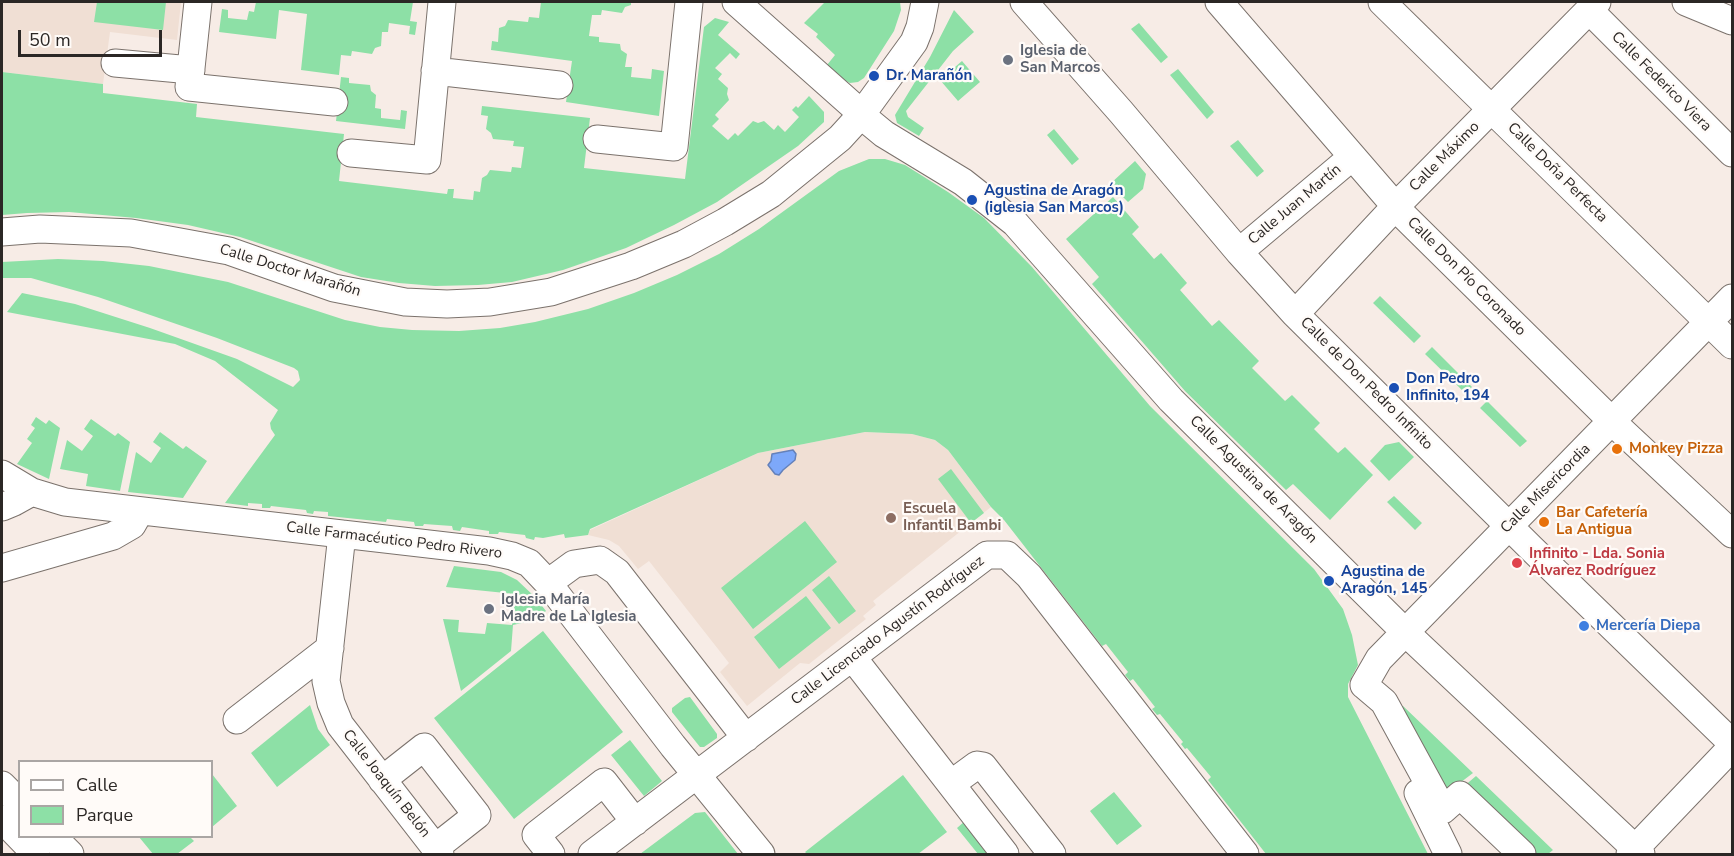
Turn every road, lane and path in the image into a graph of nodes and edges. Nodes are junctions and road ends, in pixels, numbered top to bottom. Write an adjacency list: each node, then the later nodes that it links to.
1 (198, 2): 13 (street)
2 (442, 2): 14 (street)
3 (689, 2): 19 (street)
4 (736, 2): 18 (street, Calle Agustina de Aragón)
5 (1024, 2): 25 (street, Calle de Don Pedro Infinito)
6 (1219, 2): 22 (street, Calle Don Pío Coronado)
7 (1382, 2): 17 (street, Calle Doña Perfecta)
8 (1686, 2): 11 (street)
9 (1593, 6): 17 (street, Calle Máximo); 21 (street, Calle Federico Viera)
10 (920, 10): 18 (street, Calle Doctor Marañón)
11 (1732, 21)
12 (115, 63): 13 (street)
13 (191, 69): 16 (street)
14 (435, 71): 15 (street); 20 (street)
15 (559, 85)
16 (334, 102)
17 (1493, 109): 23 (street, Calle Máximo); 28 (street, Calle Doña Perfecta)
18 (861, 115): 24 (street, Calle Doctor Marañón); 40 (street, Calle Agustina de Aragón)
19 (597, 139)
20 (351, 153)
21 (1732, 153)
22 (1352, 157): 23 (street, Calle Don Pío Coronado); 25 (street, Calle Juan Martín)
23 (1395, 207): 27 (street, Calle Máximo); 30 (street, Calle Don Pío Coronado)
24 (2, 232)
25 (1239, 252): 27 (street, Calle de Don Pedro Infinito)
26 (1732, 298): 28 (street, Calle Misericordia)
27 (1295, 314): 35 (street, Calle de Don Pedro Infinito)
28 (1709, 323): 29 (street, Calle Doña Perfecta); 30 (street, Calle Misericordia)
29 (1732, 345)
30 (1612, 422): 35 (street, Calle Misericordia); 37 (street, Calle Don Pío Coronado)
31 (2, 474): 32 (street, Calle Farmacéutico Pedro Rivero)
32 (32, 492): 33 (street); 34 (street, Calle Farmacéutico Pedro Rivero)
33 (2, 507)
34 (140, 511): 36 (street, Calle Farmacéutico Pedro Rivero); 38 (street)
35 (1510, 526): 40 (street, Calle Misericordia); 46 (street, Calle de Don Pedro Infinito)
36 (342, 534): 39 (street, Calle Farmacéutico Pedro Rivero); 41 (street, Calle Joaquín Belón)
37 (1732, 534)
38 (2, 568)
39 (548, 583): 45 (street); 47 (street, Calle Farmacéutico Pedro Rivero)
40 (1406, 632): 43 (street, Calle Misericordia); 58 (street, Calle Agustina de Aragón)
41 (330, 648): 44 (street); 48 (street, Calle Joaquín Belón)
42 (853, 658): 45 (street, Calle Licenciado Agustín Rodríguez); 49 (street); 66 (street, Calle Licenciado Agustín Rodríguez)
43 (1364, 685): 67 (street); 68 (street)
44 (237, 720)
45 (746, 738): 47 (street, Calle Licenciado Agustín Rodríguez)
46 (1732, 745): 58 (street)
47 (697, 775): 53 (street); 63 (street, Calle Farmacéutico Pedro Rivero)
48 (382, 780): 57 (street, Calle Joaquín Belón); 57 (street)
49 (951, 784): 64 (street); 65 (street)
50 (2, 785): 51 (street)
51 (18, 801)
52 (2, 819): 54 (street)
53 (635, 822): 61 (street); 62 (street)
54 (18, 836)
55 (20, 838): 59 (street)
56 (53, 838): 60 (street)
57 (438, 851)
58 (1635, 853)
59 (36, 855)
60 (70, 855)
61 (551, 855)
62 (592, 855)
63 (761, 855)
64 (1005, 855)
65 (1052, 855)
66 (1245, 855)
67 (1448, 855)
68 (1522, 855)

